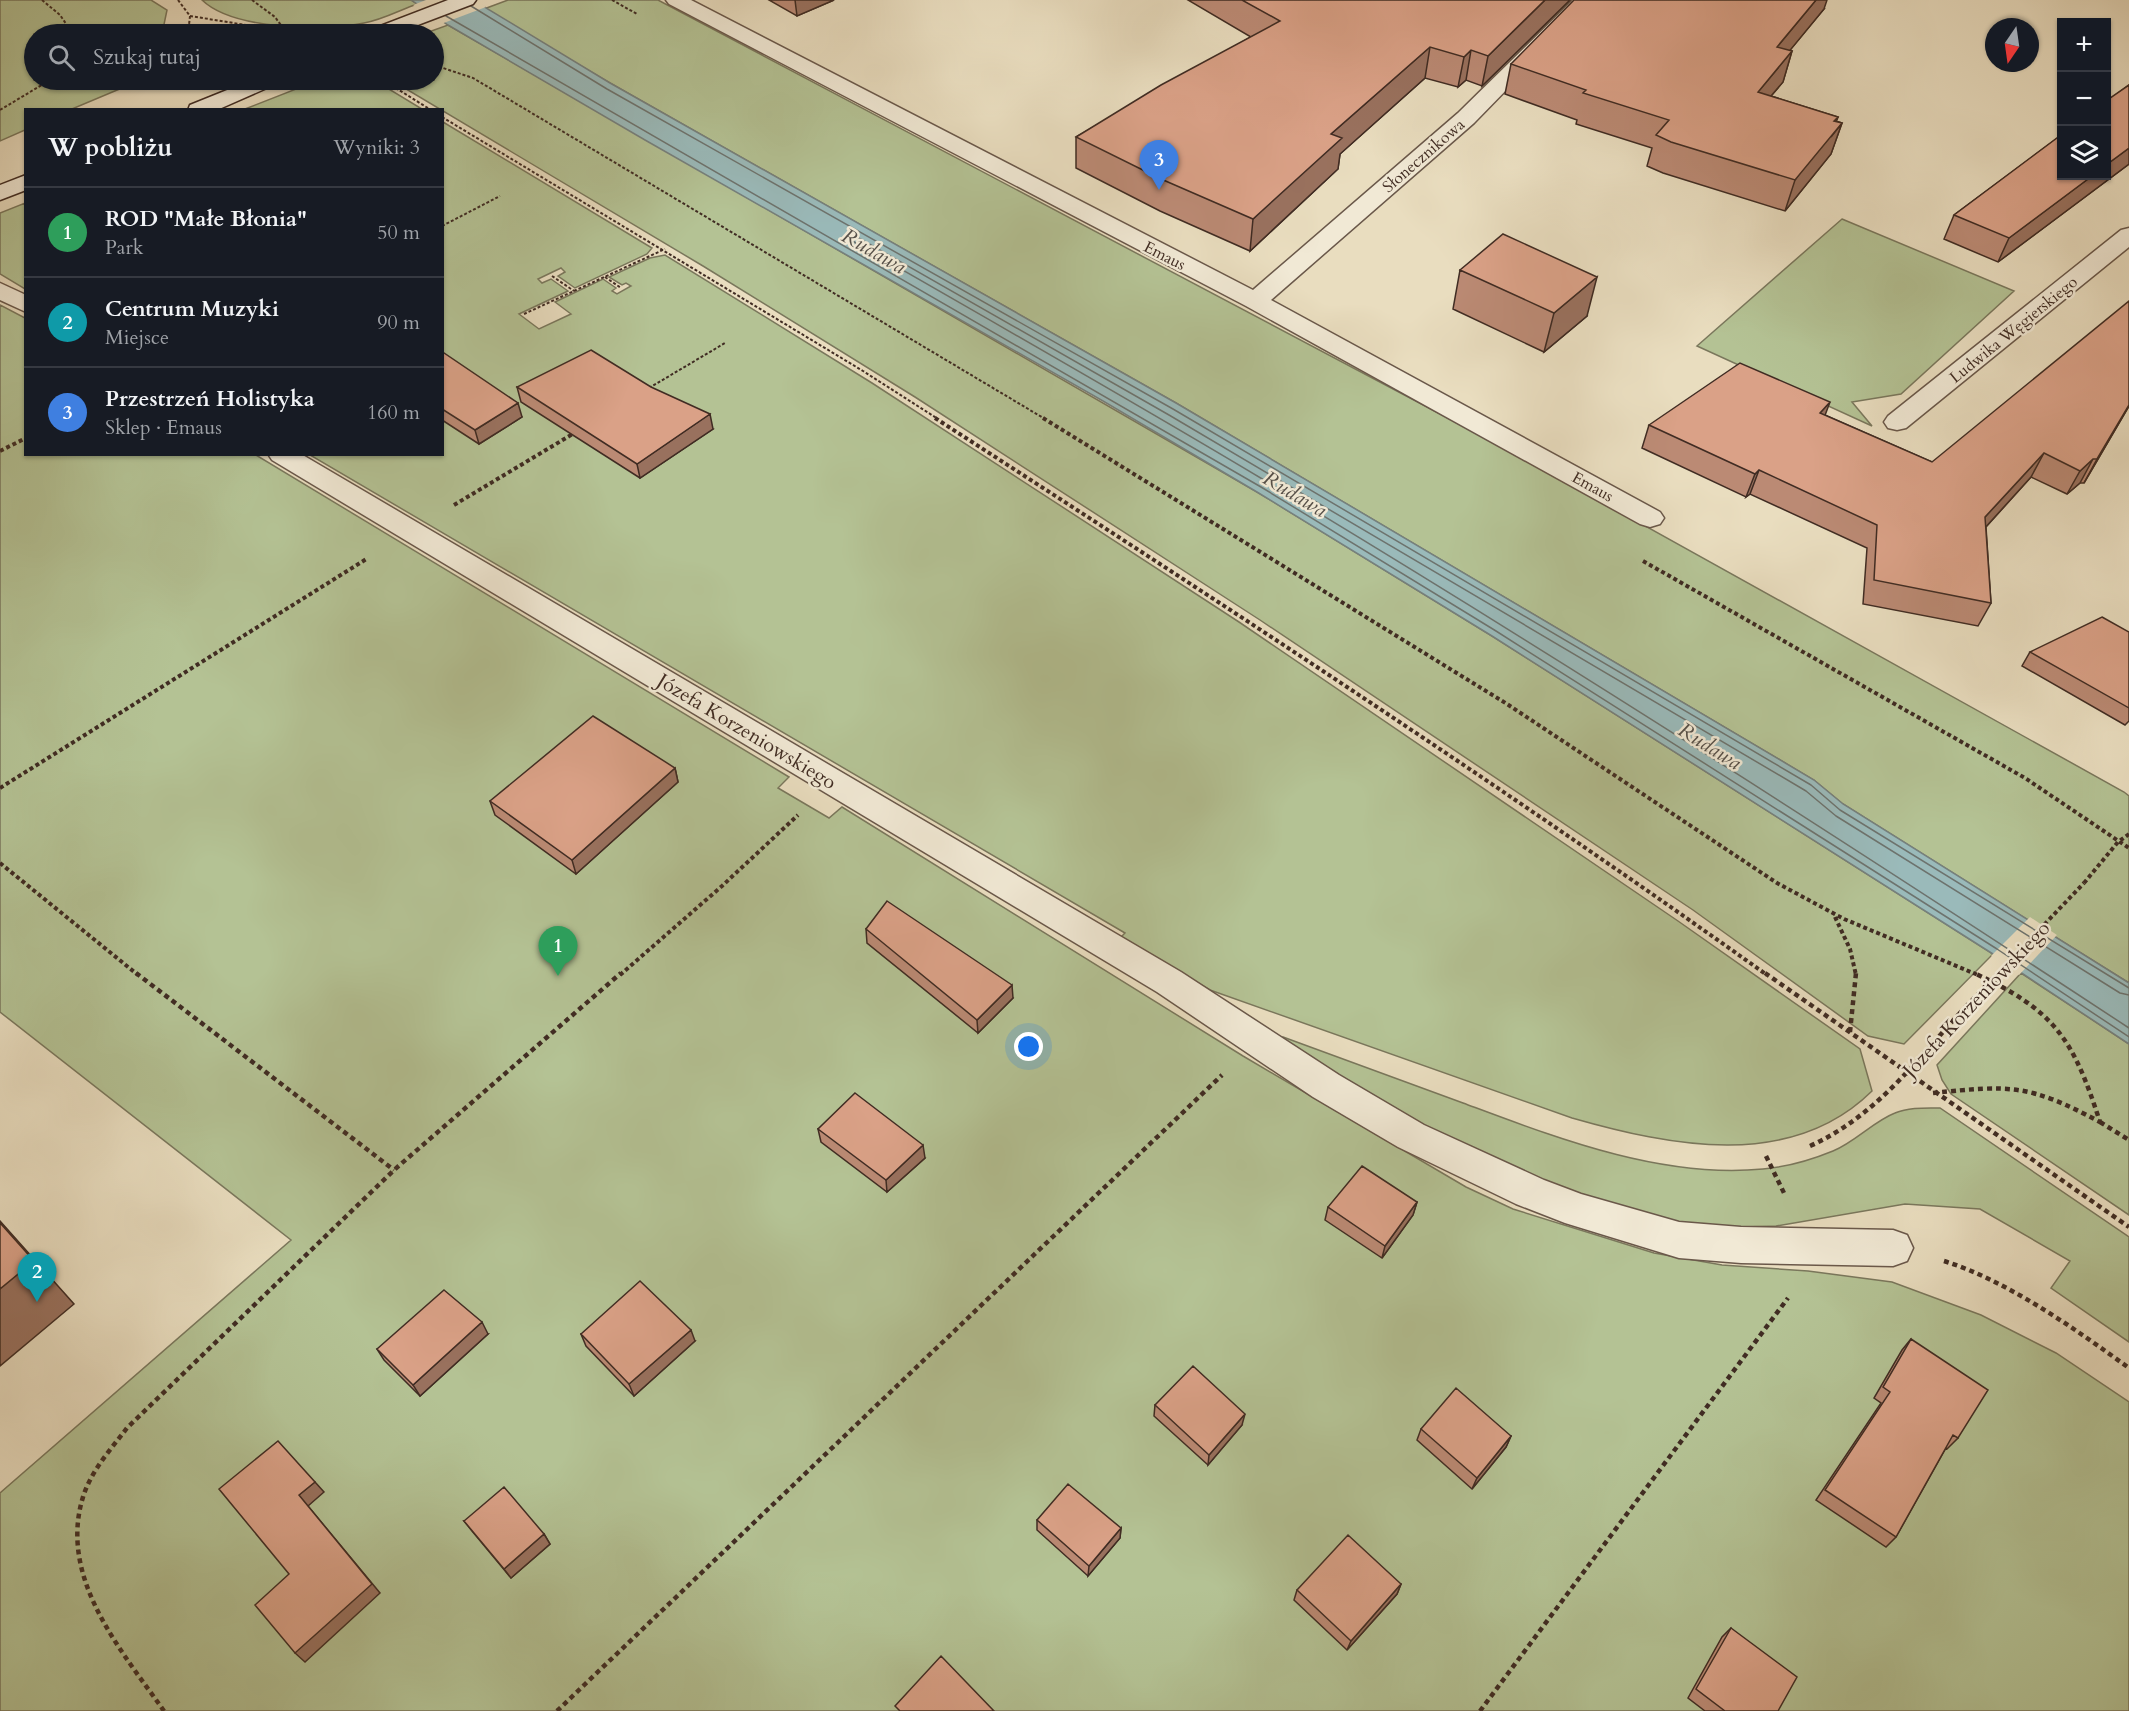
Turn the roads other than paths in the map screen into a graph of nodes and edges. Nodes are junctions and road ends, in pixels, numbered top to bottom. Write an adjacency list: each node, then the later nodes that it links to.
1 (466, 0): 4 (street)
2 (676, 0): 11 (street, Emaus)
3 (1584, 0): 11 (street, Słonecznikowa)
4 (405, 24)
5 (245, 90): 6 (street)
6 (203, 108)
7 (24, 183): 8 (street)
8 (0, 193)
9 (2129, 236): 13 (street, Ludwika Węgierskiego)
10 (0, 290): 12 (street)
11 (1255, 301): 15 (street, Emaus)
12 (24, 304)
13 (1897, 422)
14 (284, 456): 16 (street, Józefa Korzeniowskiego)
15 (1650, 518)
16 (1893, 1248)

